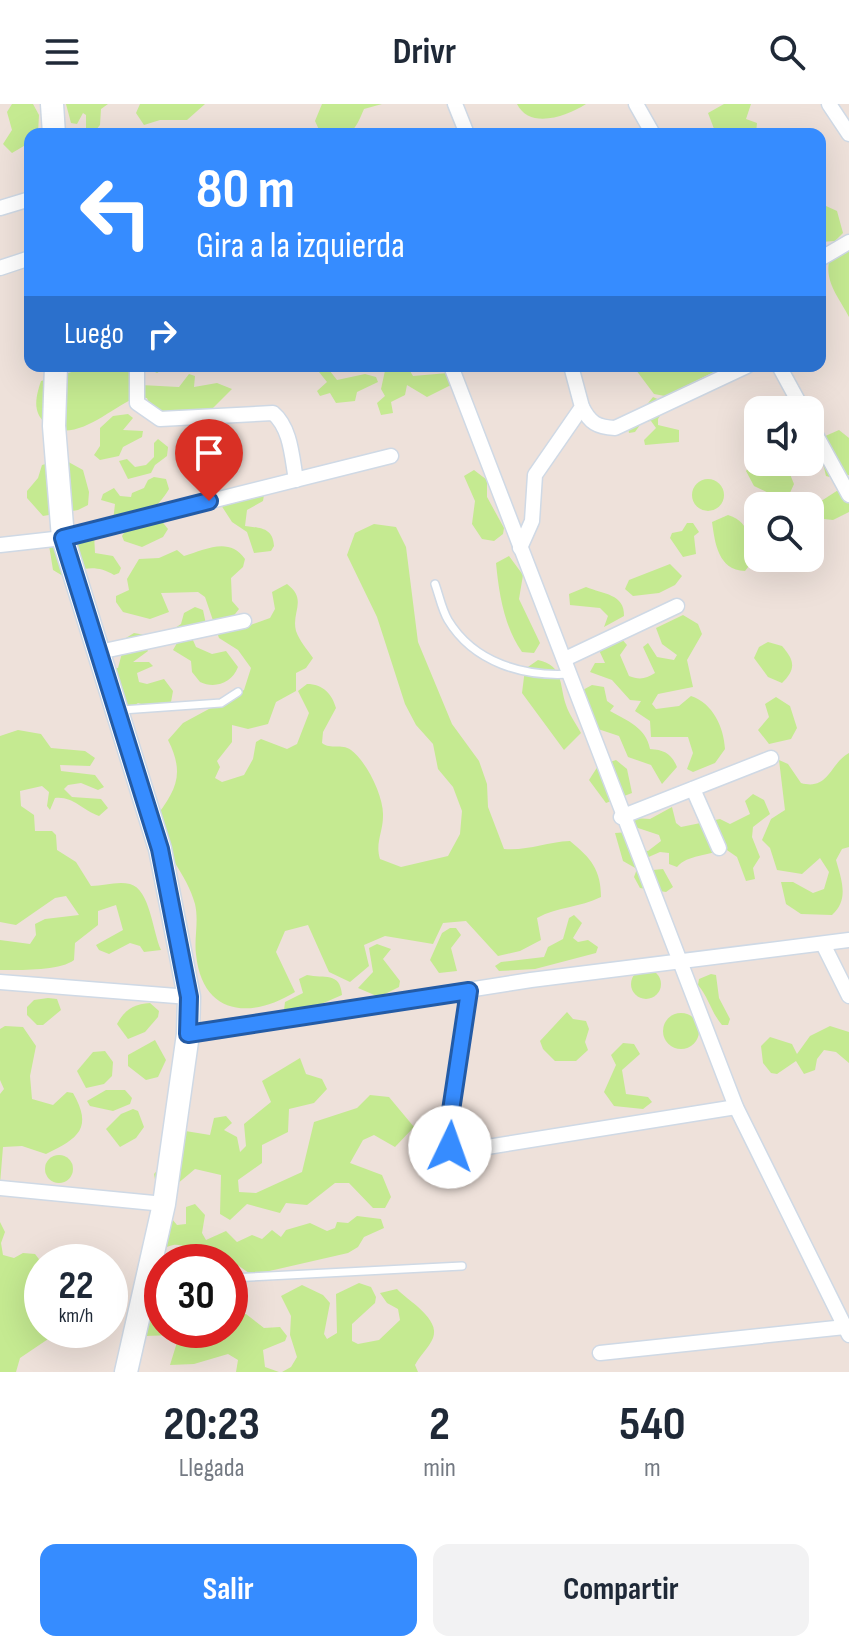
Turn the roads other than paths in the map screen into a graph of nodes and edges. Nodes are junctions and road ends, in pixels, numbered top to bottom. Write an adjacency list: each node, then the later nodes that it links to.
1 (52, 104): 5 (street)
2 (455, 104): 6 (street)
3 (636, 104): 7 (street)
4 (829, 104): 8 (street)
5 (54, 128)
6 (465, 128)
7 (650, 128)
8 (849, 134)
9 (24, 201): 10 (street)
10 (0, 208)
11 (849, 242): 12 (street)
12 (826, 255)
13 (24, 260): 14 (street)
14 (0, 268)
15 (56, 372): 27 (street)
16 (137, 372): 25 (street)
17 (453, 372): 29 (street)
18 (573, 372): 22 (street)
19 (734, 372): 22 (street)
20 (782, 372): 21 (street)
21 (795, 396)
22 (582, 407): 29 (street)
23 (824, 449): 26 (street)
24 (391, 456): 25 (street)
25 (296, 480): 27 (street)
26 (849, 495)
27 (63, 538): 28 (street); 33 (street)
28 (0, 545)
29 (520, 548): 34 (street)
30 (435, 584): 35 (lane)
31 (677, 606): 34 (street)
32 (244, 621): 33 (street)
33 (99, 652): 37 (street)
34 (565, 659): 35 (street)
35 (570, 674): 40 (street)
36 (238, 692): 37 (lane)
37 (116, 708): 48 (street)
38 (771, 758): 39 (street)
39 (693, 789): 40 (street); 41 (street)
40 (621, 817): 44 (street)
41 (719, 848)
42 (849, 940): 43 (street)
43 (823, 944): 44 (street); 47 (street)
44 (679, 961): 46 (street); 50 (street)
45 (0, 982): 48 (street)
46 (469, 991): 49 (street); 50 (street)
47 (849, 996)
48 (189, 997): 49 (street)
49 (188, 1034): 52 (street)
50 (736, 1107): 57 (street)
51 (0, 1188): 52 (street)
52 (164, 1204): 53 (street)
53 (159, 1244)
54 (462, 1266): 55 (lane)
55 (248, 1277)
56 (144, 1316): 59 (street)
57 (847, 1331): 58 (street)
58 (600, 1353)
59 (126, 1372)

